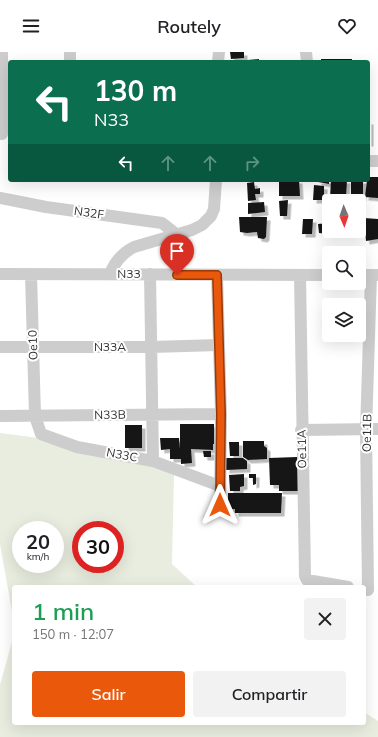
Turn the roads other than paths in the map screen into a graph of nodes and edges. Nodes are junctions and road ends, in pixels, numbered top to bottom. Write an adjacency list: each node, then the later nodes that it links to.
1 (2, 52): 2 (street)
2 (2, 134)
3 (216, 182): 5 (street)
4 (0, 198): 5 (street, N32F)
5 (176, 234): 8 (street)
6 (0, 274): 7 (street, N33)
7 (31, 274): 8 (street, N33); 17 (street, Oe10)
8 (110, 274): 9 (street, N33)
9 (150, 274): 10 (street, N33); 15 (street)
10 (217, 275): 11 (street, N33); 14 (street)
11 (300, 275): 12 (street, N33); 22 (street, Oe11A)
12 (322, 275)
13 (369, 275): 23 (street, Oe11B)
14 (219, 345): 15 (street, N33A); 19 (street)
15 (151, 346): 17 (street, N33A); 18 (street)
16 (0, 347): 17 (street, N33A)
17 (33, 347): 21 (street, Oe10)
18 (152, 414): 19 (street, N33B); 21 (street, N33B); 24 (street)
19 (221, 414): 25 (street)
20 (0, 416): 21 (street, N33B)
21 (35, 416): 24 (street, N33C)
22 (301, 430): 23 (street); 27 (street, Oe11A)
23 (372, 430): 28 (street, Oe11B)
24 (153, 461): 25 (street, N33C)
25 (220, 486): 26 (street)
26 (220, 505)
27 (336, 585)
28 (366, 590)

